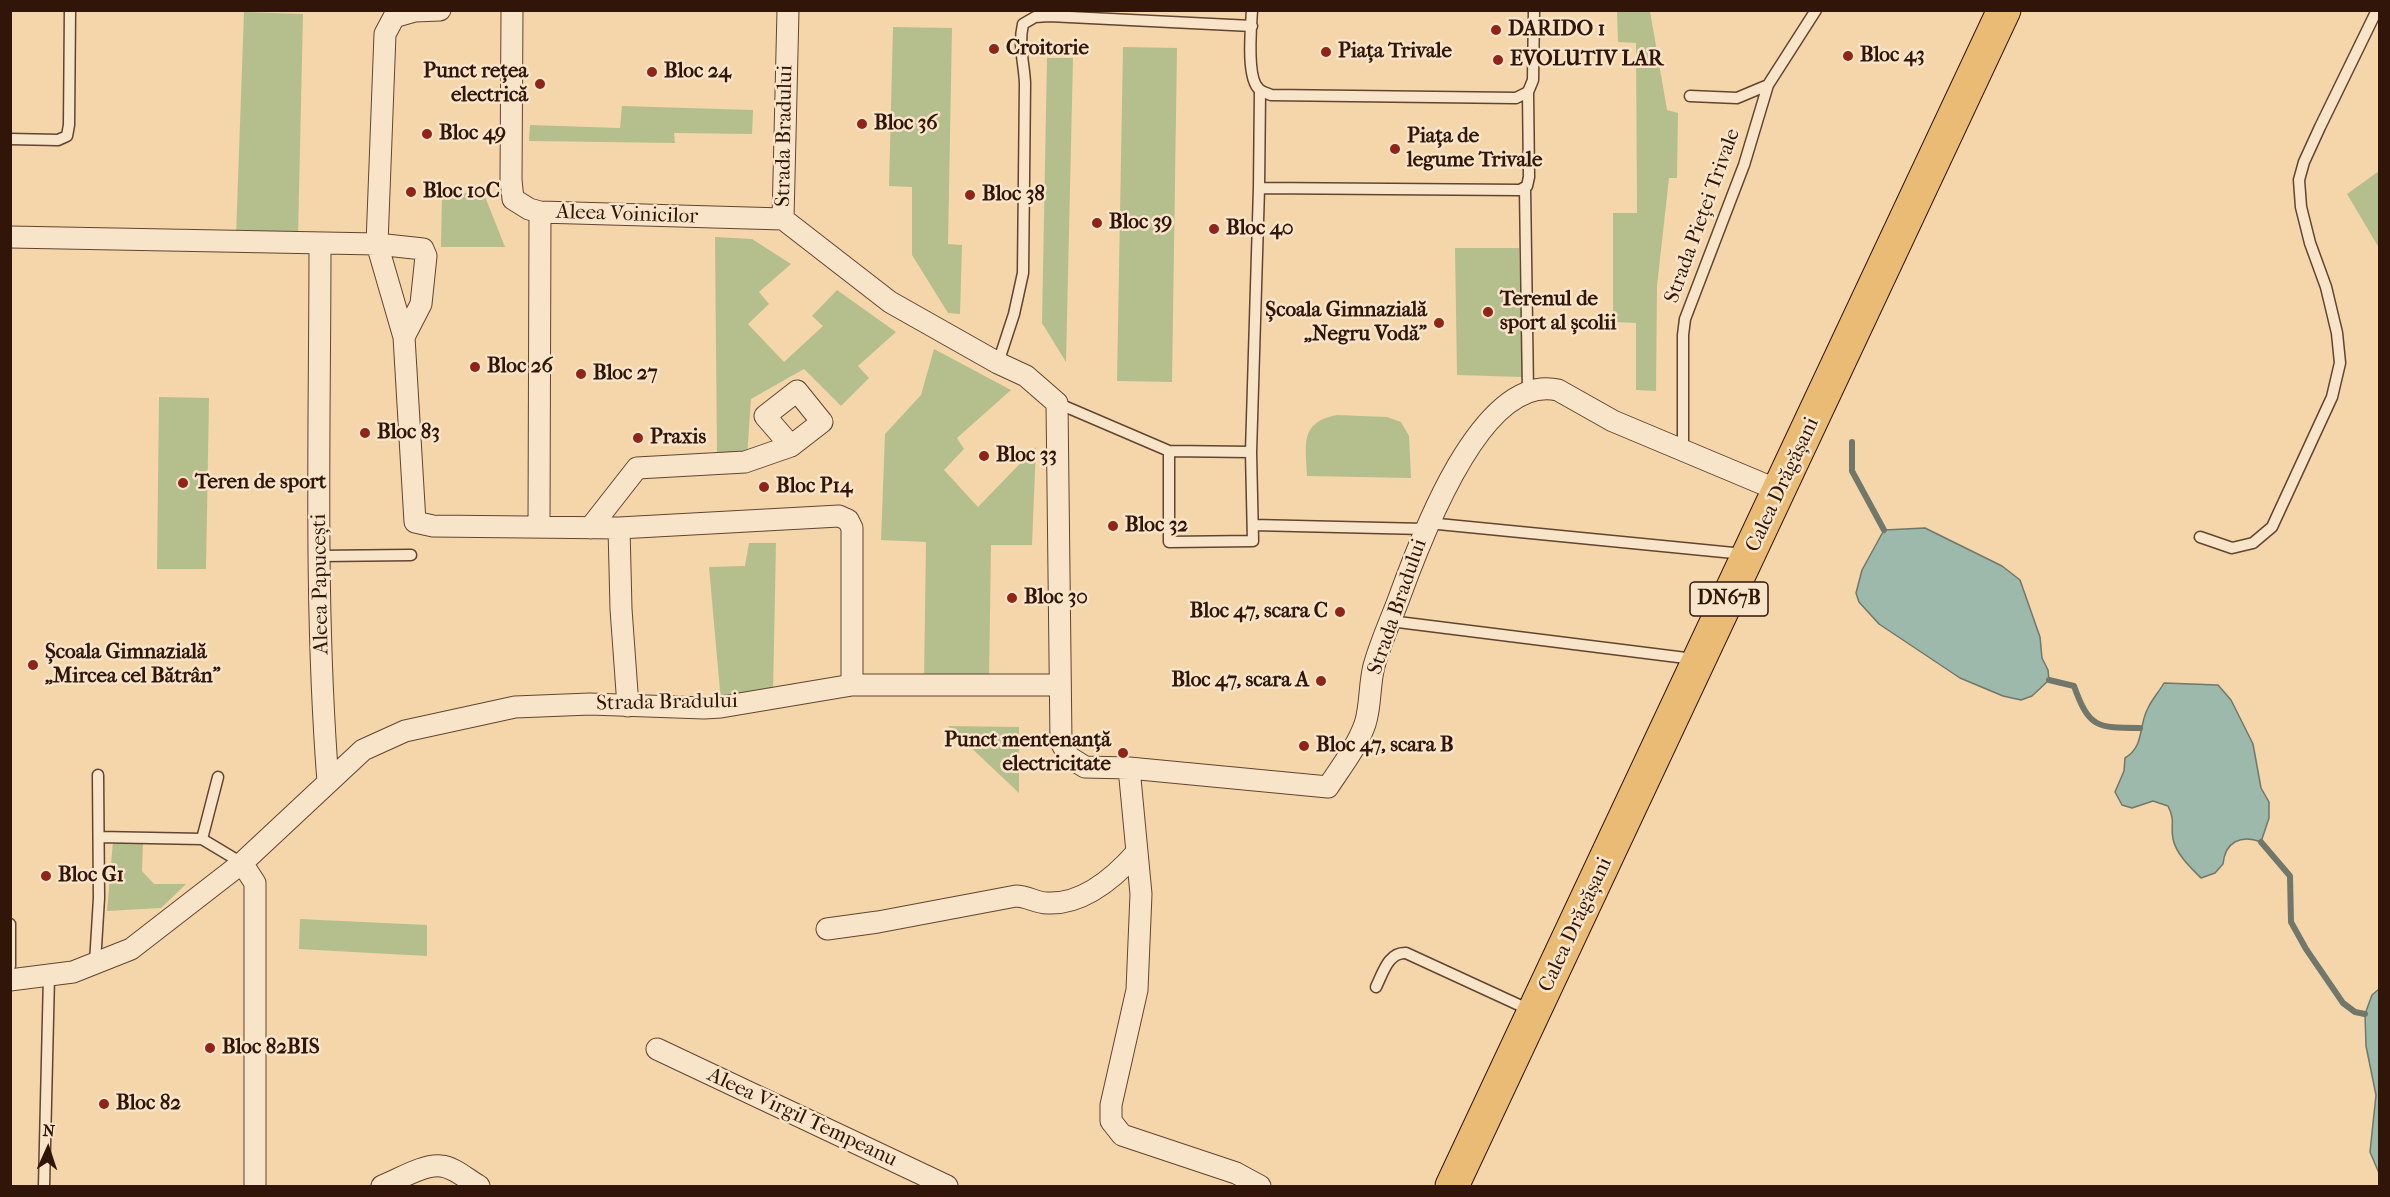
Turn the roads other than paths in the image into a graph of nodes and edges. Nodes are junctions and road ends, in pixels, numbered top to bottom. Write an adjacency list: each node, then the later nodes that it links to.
1 (70, 10): 16 (lane)
2 (440, 10): 23 (street)
3 (523, 10): 10 (street)
4 (788, 10): 20 (street, Strada Bradului)
5 (1252, 10): 11 (lane)
6 (1534, 10): 14 (lane)
7 (1816, 10): 12 (lane, Strada Pieței Trivale)
8 (2004, 10): 32 (main road, Calea Drăgășani / DN67B)
9 (2377, 10): 38 (lane)
10 (512, 11): 19 (street)
11 (1251, 27): 13 (lane); 25 (lane)
12 (1768, 85): 15 (lane); 29 (lane, Strada Pieței Trivale)
13 (1260, 90): 14 (lane); 18 (lane)
14 (1528, 92): 17 (lane)
15 (1690, 96)
16 (10, 139)
17 (1525, 188): 18 (lane); 26 (lane)
18 (1259, 189): 31 (lane)
19 (540, 212): 20 (street, Aleea Voinicilor); 35 (street, Aleea Voinicilor)
20 (783, 219): 25 (street, Strada Bradului)
21 (10, 237): 22 (street)
22 (320, 243): 23 (street); 41 (street, Aleea Papucești)
23 (376, 244): 24 (street); 24 (street)
24 (404, 338): 35 (street)
25 (998, 363): 27 (street, Strada Bradului)
26 (1528, 392): 29 (street, Strada Bradului); 34 (street, Strada Bradului)
27 (1057, 404): 30 (lane); 45 (street, Strada Bradului)
28 (791, 447): 36 (street)
29 (1683, 450): 32 (street, Strada Bradului)
30 (1169, 451): 31 (lane); 33 (lane)
31 (1251, 452): 33 (lane)
32 (1780, 491): 40 (main road, Calea Drăgășani / DN67B)
33 (1253, 525): 34 (lane)
34 (1426, 526): 40 (lane); 42 (street, Strada Bradului)
35 (539, 527): 36 (street)
36 (590, 528): 37 (street)
37 (618, 528): 44 (street); 46 (street)
38 (2200, 537)
39 (411, 555): 41 (lane)
40 (1750, 555): 43 (main road, Calea Drăgășani / DN67B)
41 (320, 556): 50 (street, Aleea Papucești)
42 (1390, 621): 43 (lane); 47 (street, Strada Bradului)
43 (1701, 660): 62 (main road, Calea Drăgășani / DN67B)
44 (852, 685): 45 (street, Strada Bradului); 46 (street, Strada Bradului)
45 (1060, 685): 47 (street, Strada Bradului)
46 (628, 706): 50 (street, Strada Bradului)
47 (1128, 768): 53 (street)
48 (98, 775): 51 (lane)
49 (218, 777): 52 (lane)
50 (328, 782): 54 (street, Strada Bradului)
51 (99, 837): 52 (lane); 57 (lane)
52 (202, 839): 54 (lane)
53 (1137, 852): 56 (street); 69 (street)
54 (242, 863): 57 (street, Strada Bradului); 65 (street)
55 (10, 924): 58 (lane)
56 (827, 929)
57 (95, 965): 59 (street, Strada Bradului)
58 (10, 966)
59 (49, 976): 60 (street, Strada Bradului); 64 (lane)
60 (10, 980)
61 (1376, 987): 62 (lane)
62 (1535, 1012): 70 (main road, Calea Drăgășani / DN67B)
63 (657, 1049): 68 (street, Aleea Virgil Tempeanu)
64 (44, 1186)
65 (255, 1186)
66 (382, 1186): 67 (street)
67 (479, 1186)
68 (947, 1186)
69 (1260, 1186)
70 (1452, 1186)

